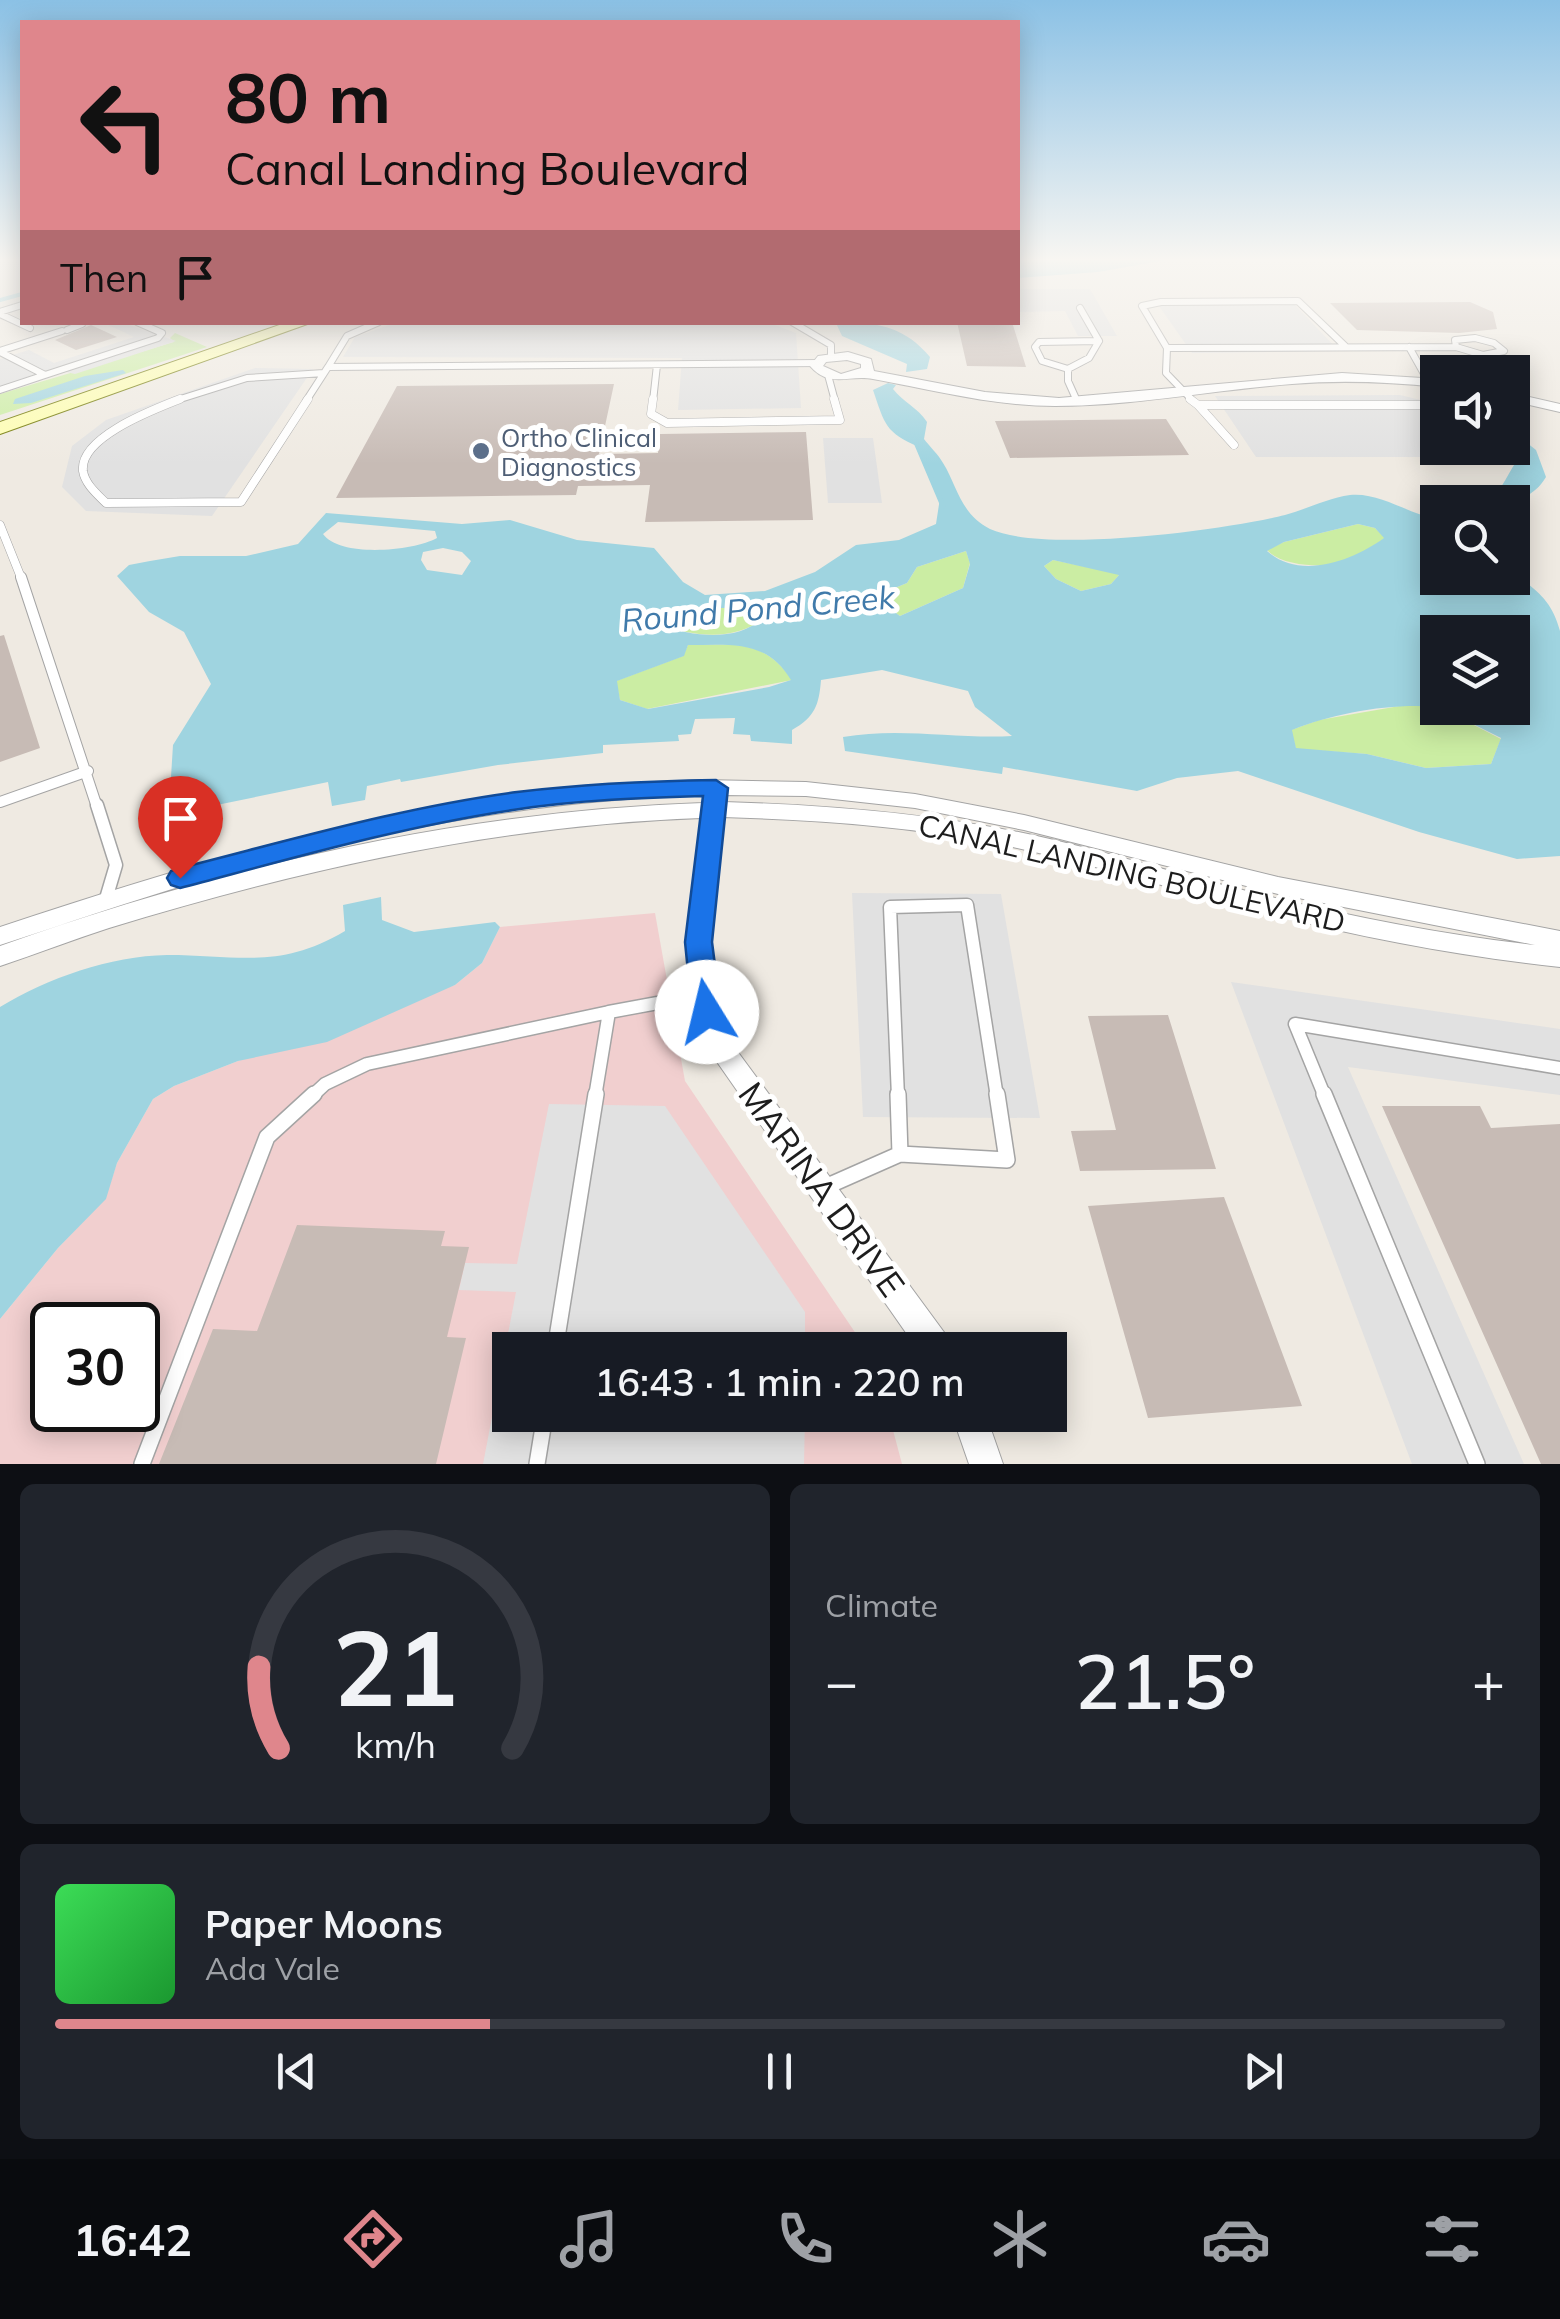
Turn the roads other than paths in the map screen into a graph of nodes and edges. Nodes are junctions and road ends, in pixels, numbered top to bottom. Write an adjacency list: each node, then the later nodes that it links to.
1 (149, 327): 21 (lane)
2 (290, 327): 31 (main road)
3 (367, 327): 19 (lane)
4 (801, 327): 15 (lane)
5 (1091, 327): 9 (lane)
6 (1155, 327): 13 (lane)
7 (1325, 327): 10 (lane)
8 (55, 328): 14 (lane)
9 (1099, 341): 18 (lane); 18 (lane)
10 (1345, 346): 11 (lane); 13 (lane)
11 (1409, 347): 12 (lane); 16 (lane)
12 (1456, 347): 12 (lane)
13 (1167, 348): 25 (lane)
14 (0, 351): 21 (lane)
15 (824, 360): 17 (lane); 20 (street); 22 (street)
16 (1420, 363)
17 (658, 365): 19 (lane); 22 (lane)
18 (1068, 369): 26 (lane)
19 (326, 370): 19 (lane)
20 (864, 373): 22 (street); 26 (street)
21 (45, 375): 24 (lane)
22 (828, 375)
23 (1420, 381): 25 (street)
24 (0, 390)
25 (1182, 390): 26 (street); 29 (lane)
26 (1077, 402)
27 (1530, 402): 30 (street)
28 (1420, 404): 29 (lane)
29 (1198, 405): 32 (lane)
30 (1560, 408)
31 (0, 428)
32 (1234, 445)
33 (0, 524): 34 (lane)
34 (88, 771): 36 (lane); 37 (lane)
35 (715, 798): 37 (street, CANAL LANDING BOULEVARD); 39 (street, CANAL LANDING BOULEVARD); 41 (street, CANAL LANDING BOULEVARD); 42 (street, MARINA DRIVE)
36 (0, 802)
37 (103, 909): 38 (street, CANAL LANDING BOULEVARD); 40 (street, CANAL LANDING BOULEVARD)
38 (0, 936)
39 (1560, 940)
40 (0, 956)
41 (1560, 957)
42 (702, 995): 43 (lane); 46 (street, MARINA DRIVE)
43 (609, 1012): 47 (lane); 51 (lane)
44 (1560, 1068): 54 (lane)
45 (900, 1154): 45 (lane); 46 (lane)
46 (822, 1189): 48 (street, MARINA DRIVE)
47 (558, 1332)
48 (925, 1332)
49 (542, 1432): 52 (lane)
50 (975, 1432): 53 (street)
51 (142, 1464)
52 (537, 1464)
53 (986, 1464)
54 (1476, 1464)

